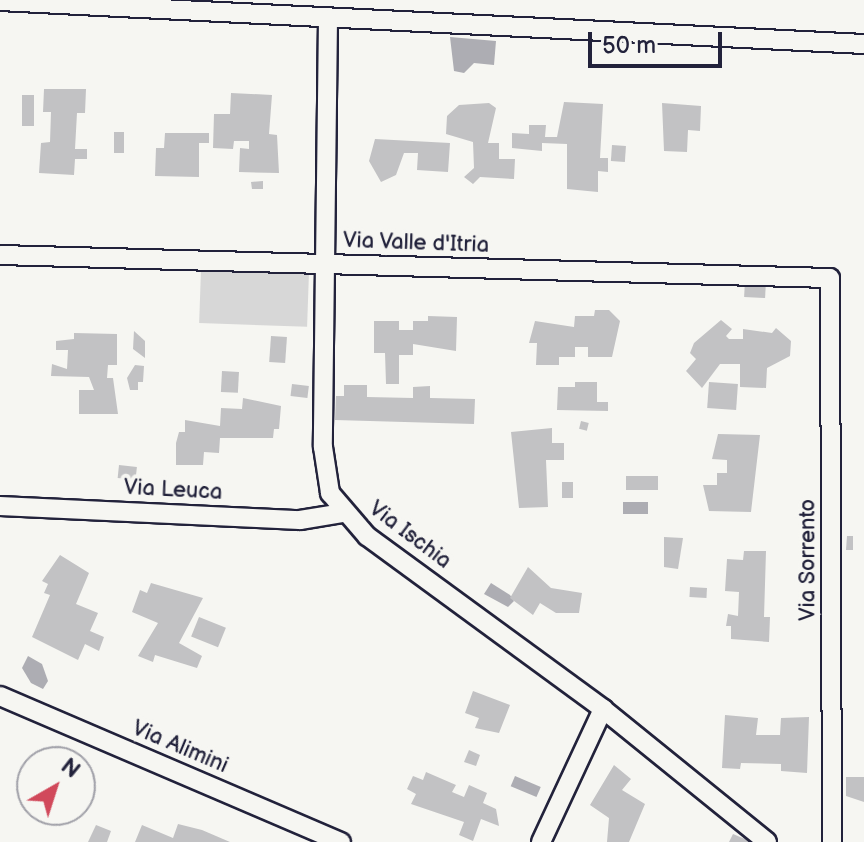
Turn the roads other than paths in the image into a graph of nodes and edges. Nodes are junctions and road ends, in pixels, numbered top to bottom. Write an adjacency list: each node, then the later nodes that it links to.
1 (0, 1): 2 (street)
2 (256, 8): 3 (street)
3 (328, 19): 4 (street); 6 (street, Via Ischia)
4 (864, 44)
5 (0, 255): 6 (street, Via Valle d'Itria)
6 (324, 264): 7 (street, Via Valle d'Itria); 9 (street, Via Ischia)
7 (830, 278): 15 (street, Via Sorrento)
8 (0, 506): 9 (street, Via Leuca)
9 (343, 513): 11 (street, Via Ischia)
10 (0, 696): 12 (street, Via Alimini)
11 (603, 709): 13 (street); 14 (street, Via Ischia)
12 (341, 842)
13 (541, 842)
14 (767, 842)
15 (832, 842)

